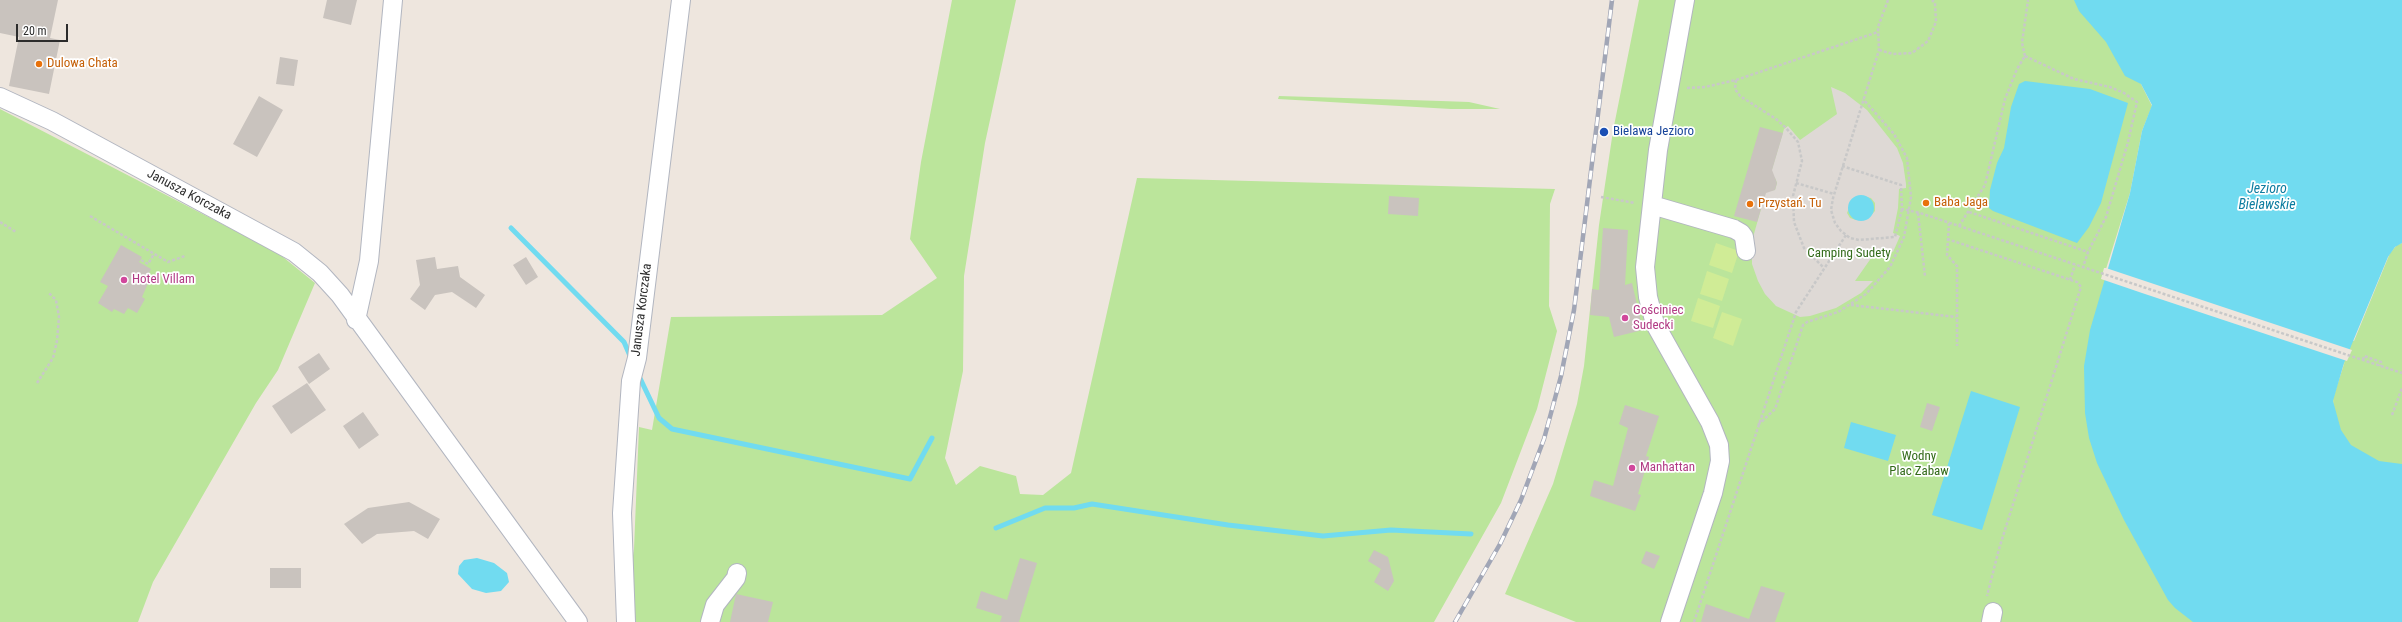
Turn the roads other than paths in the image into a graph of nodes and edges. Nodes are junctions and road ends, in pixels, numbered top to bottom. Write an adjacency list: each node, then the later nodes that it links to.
1 (393, 0): 7 (street)
2 (681, 0): 10 (street, Janusza Korczaka)
3 (1685, 0): 5 (street)
4 (0, 97): 7 (street, Janusza Korczaka)
5 (1652, 205): 6 (street); 12 (street)
6 (1746, 251)
7 (356, 320): 9 (street, Janusza Korczaka)
8 (737, 573): 11 (street)
9 (578, 622)
10 (626, 622)
11 (710, 622)
12 (1670, 622)

